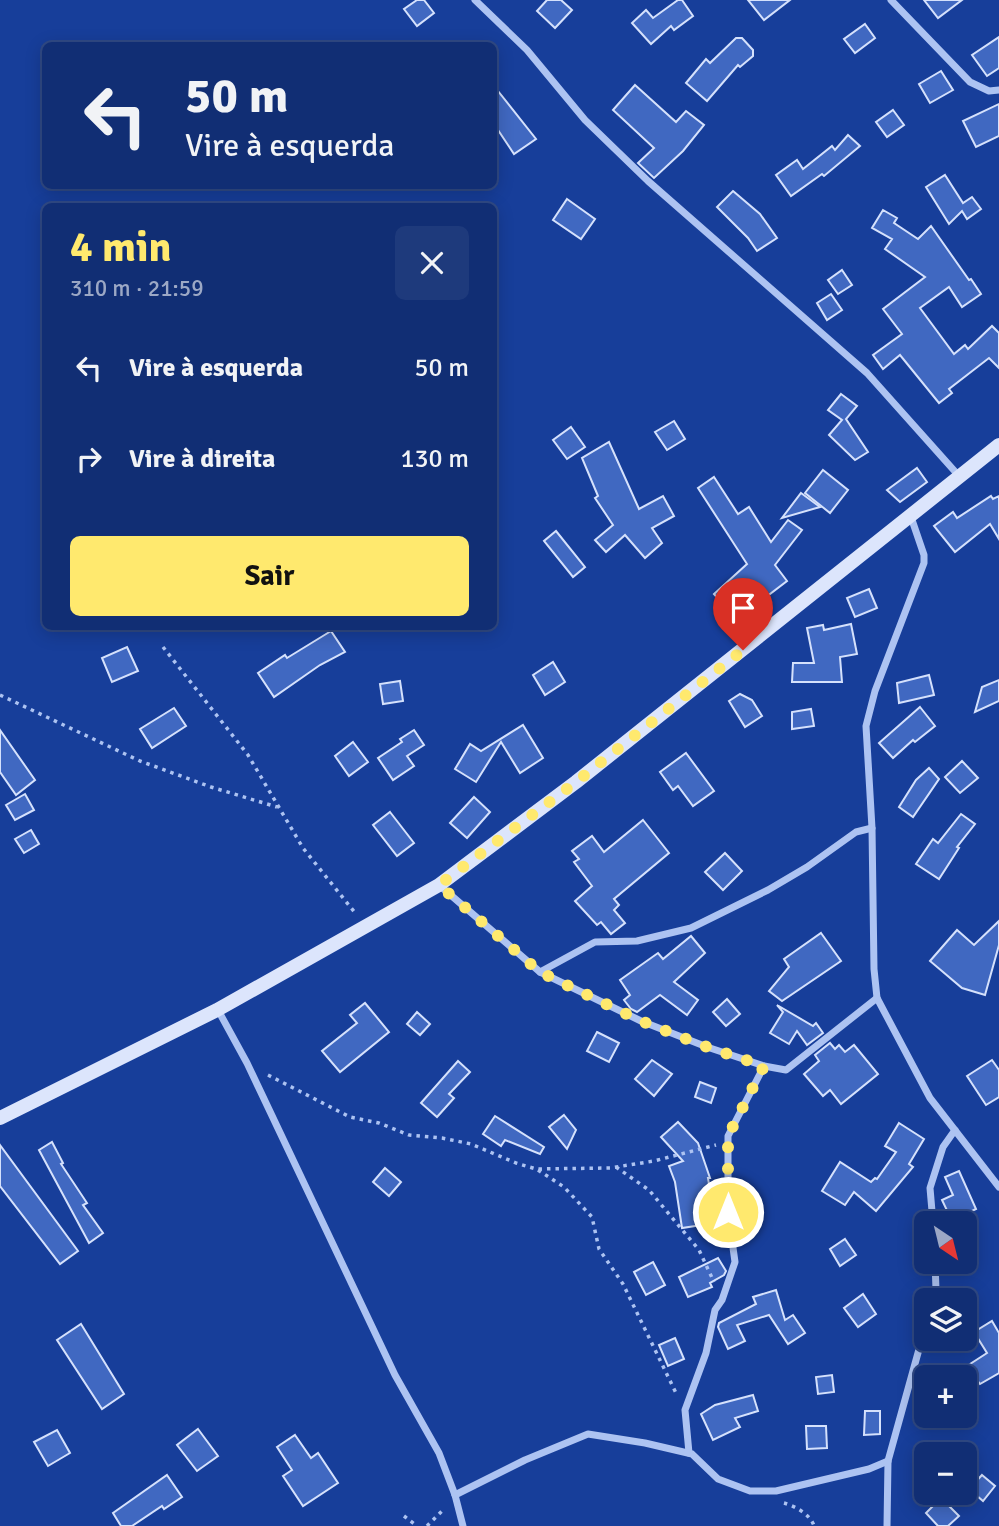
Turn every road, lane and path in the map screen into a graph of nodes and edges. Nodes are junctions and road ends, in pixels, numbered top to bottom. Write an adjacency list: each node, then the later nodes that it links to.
1 (475, 0): 5 (street)
2 (891, 0): 3 (street)
3 (999, 90)
4 (999, 445): 5 (street)
5 (960, 477): 6 (street)
6 (911, 517): 10 (street); 11 (street)
7 (163, 647): 9 (path)
8 (0, 695): 9 (path)
9 (279, 808): 12 (path)
10 (872, 828): 13 (street); 14 (street)
11 (439, 885): 12 (street); 13 (street)
12 (364, 926): 15 (street)
13 (540, 972): 17 (street)
14 (877, 998): 17 (street); 19 (street)
15 (217, 1010): 16 (street); 18 (street)
16 (247, 1063): 22 (path); 31 (street)
17 (764, 1066): 20 (street)
18 (0, 1118)
19 (955, 1130): 23 (street); 24 (street)
20 (728, 1142): 21 (path); 25 (street)
21 (616, 1167): 22 (path); 25 (path)
22 (536, 1169): 27 (path)
23 (999, 1187)
24 (932, 1211)
25 (722, 1300): 27 (street)
26 (919, 1351): 29 (street)
27 (685, 1410): 28 (street)
28 (689, 1453): 30 (street); 31 (street)
29 (888, 1461): 30 (street); 37 (street)
30 (776, 1490): 36 (path)
31 (455, 1496): 34 (path); 35 (street)
32 (404, 1516): 33 (path)
33 (417, 1526)
34 (427, 1526)
35 (463, 1526)
36 (814, 1526)
37 (887, 1526)

